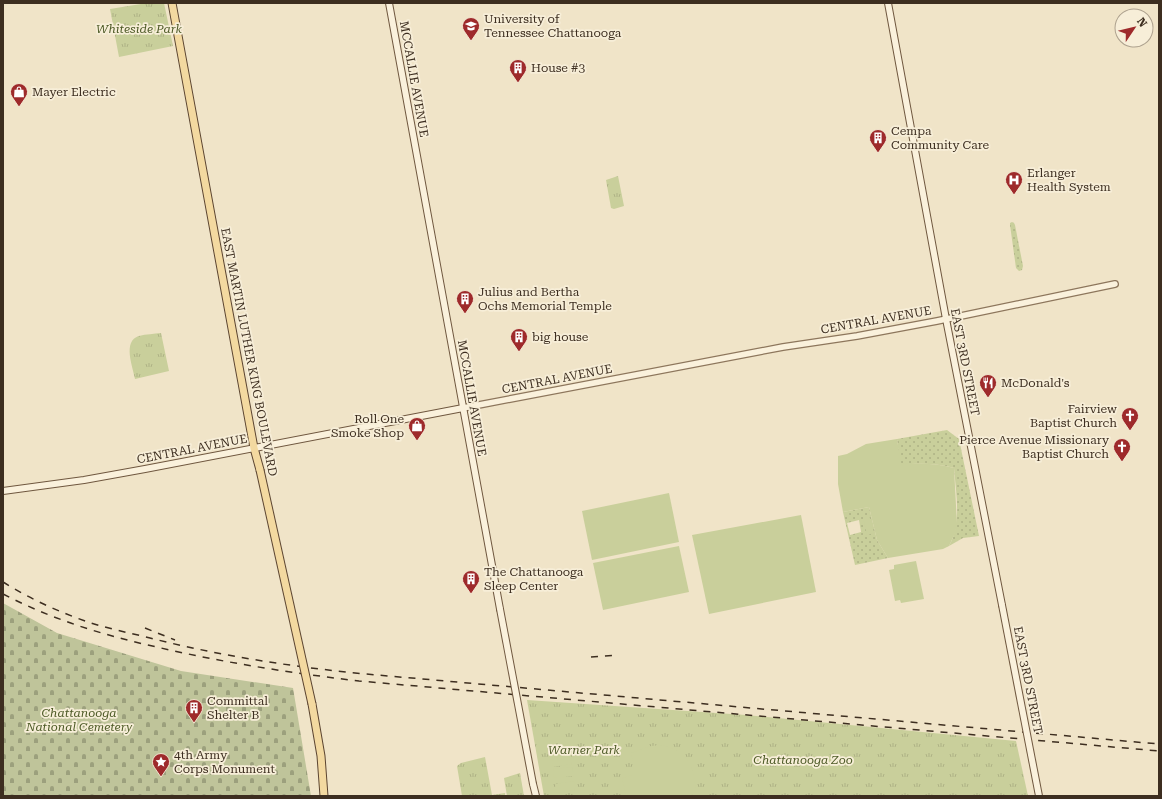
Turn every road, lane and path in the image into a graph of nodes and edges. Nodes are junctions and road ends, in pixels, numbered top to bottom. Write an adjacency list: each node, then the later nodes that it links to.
1 (172, 3): 7 (main road, EAST MARTIN LUTHER KING BOULEVARD)
2 (389, 3): 6 (main road, MCCALLIE AVENUE)
3 (888, 3): 5 (main road, EAST 3RD STREET)
4 (1115, 284): 5 (street, CENTRAL AVENUE)
5 (946, 319): 6 (street, CENTRAL AVENUE); 11 (main road, EAST 3RD STREET, bridge)
6 (463, 408): 7 (main road, CENTRAL AVENUE); 10 (main road, MCCALLIE AVENUE, bridge)
7 (254, 448): 8 (main road, CENTRAL AVENUE); 9 (main road, EAST MARTIN LUTHER KING BOULEVARD, bridge)
8 (3, 491)
9 (324, 796)
10 (536, 796)
11 (1039, 796)

